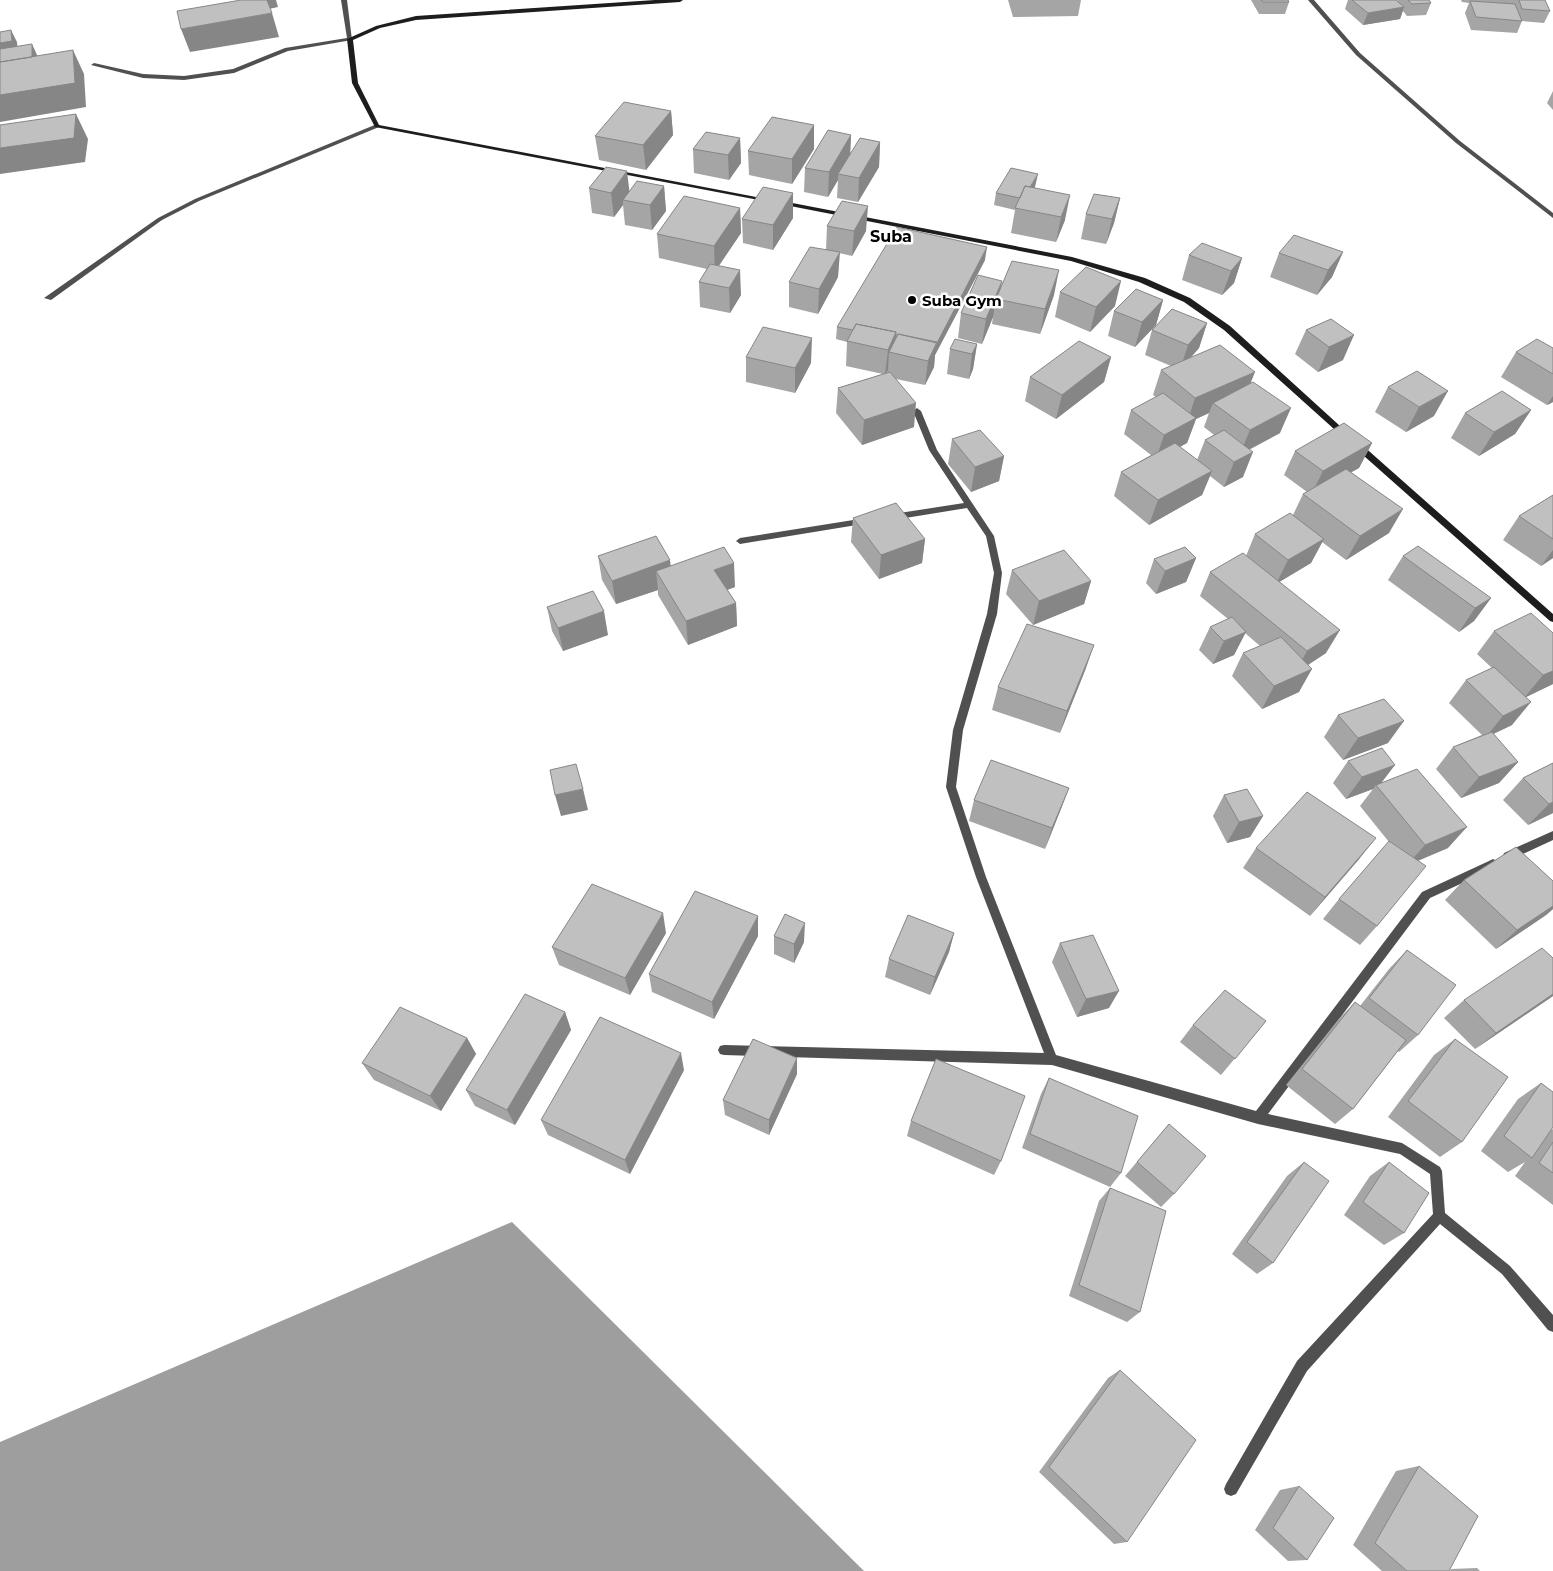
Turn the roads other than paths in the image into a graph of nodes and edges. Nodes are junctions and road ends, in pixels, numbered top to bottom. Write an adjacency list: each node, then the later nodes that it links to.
1 (344, 0): 4 (street)
2 (680, 0): 4 (street)
3 (1311, 0): 7 (street)
4 (350, 39): 5 (street); 6 (street)
5 (94, 65)
6 (377, 126): 8 (street); 14 (street)
7 (1553, 216)
8 (48, 298)
9 (917, 411): 10 (street)
10 (969, 505): 11 (street); 17 (street)
11 (883, 518)
12 (873, 520): 13 (street)
13 (740, 541)
14 (1553, 620)
15 (1553, 835): 18 (street)
16 (724, 1050): 17 (street)
17 (1052, 1059): 18 (street)
18 (1258, 1118): 19 (street)
19 (1439, 1216): 20 (street); 21 (street)
20 (1553, 1325)
21 (1231, 1489)

